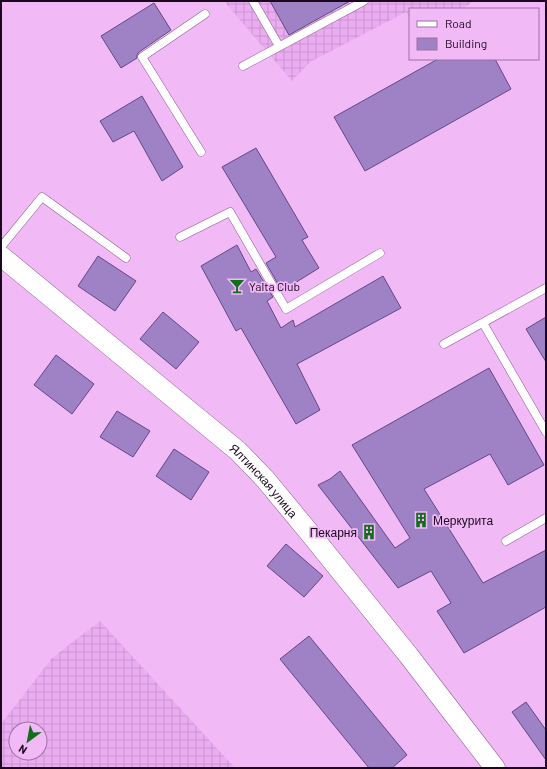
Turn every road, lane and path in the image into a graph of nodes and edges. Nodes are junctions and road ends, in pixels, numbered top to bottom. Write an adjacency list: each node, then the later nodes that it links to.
1 (253, 1): 4 (lane)
2 (364, 1): 4 (lane)
3 (205, 14): 6 (lane)
4 (279, 46): 5 (lane)
5 (243, 66)
6 (201, 152)
7 (180, 237): 9 (lane)
8 (1, 247): 11 (lane)
9 (380, 253)
10 (1, 256): 18 (street, Ялтинская улица)
11 (126, 258)
12 (546, 288): 13 (lane)
13 (483, 323): 14 (lane); 15 (lane)
14 (444, 344)
15 (546, 432)
16 (546, 518): 17 (lane)
17 (506, 541)
18 (495, 768)

